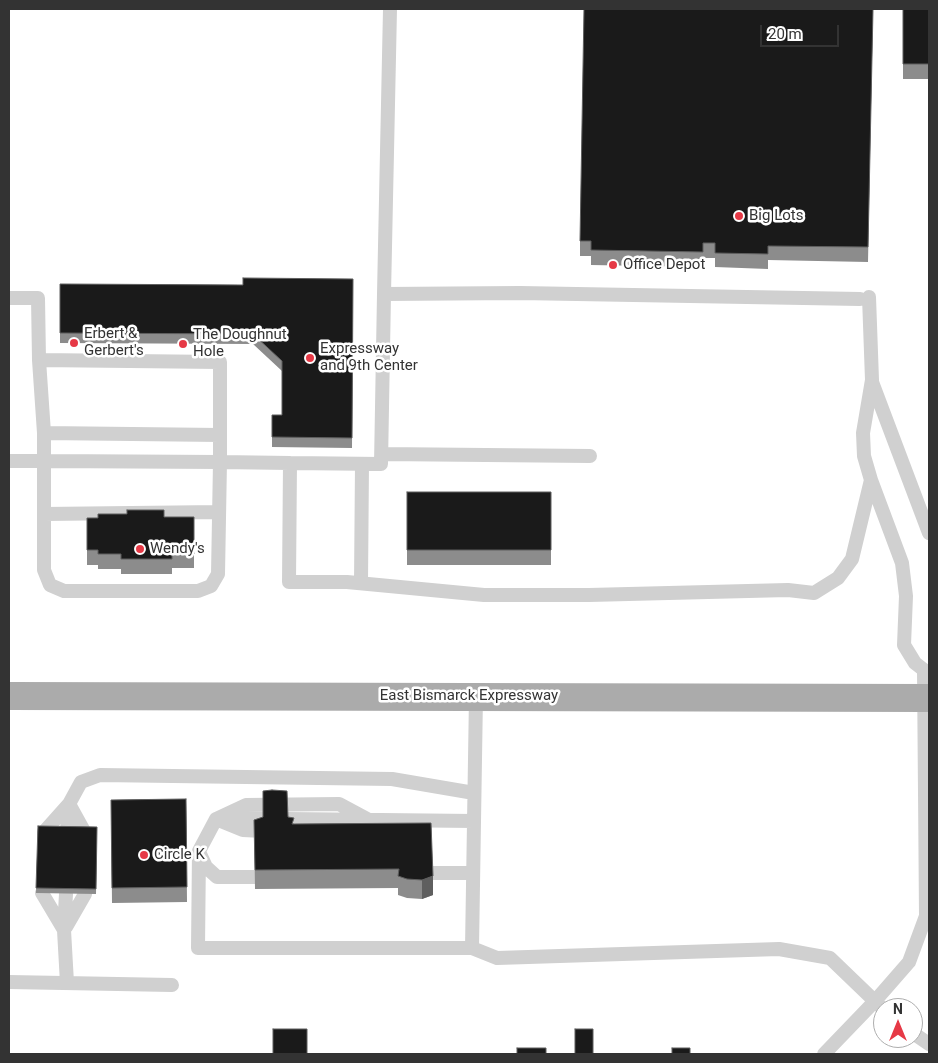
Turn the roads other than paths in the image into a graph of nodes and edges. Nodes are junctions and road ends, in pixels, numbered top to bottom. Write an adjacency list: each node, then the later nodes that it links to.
1 (390, 9): 2 (lane)
2 (384, 294): 5 (lane); 8 (lane)
3 (9, 298): 4 (lane)
4 (39, 360): 6 (lane); 7 (lane)
5 (872, 380): 15 (lane); 18 (lane)
6 (44, 433): 7 (lane); 11 (lane)
7 (220, 435): 12 (lane)
8 (382, 454): 9 (lane); 14 (lane)
9 (590, 456)
10 (9, 461): 11 (lane)
11 (44, 461): 12 (lane); 17 (lane)
12 (220, 462): 13 (lane); 16 (lane)
13 (290, 463): 14 (lane); 19 (lane)
14 (362, 464): 19 (lane)
15 (871, 480): 19 (lane); 20 (lane)
16 (219, 512): 17 (lane); 17 (lane)
17 (44, 514)
18 (929, 533)
19 (361, 583)
20 (927, 668): 23 (lane)
21 (9, 696): 22 (main road, East Bismarck Expressway)
22 (476, 696): 23 (main road, East Bismarck Expressway); 24 (lane)
23 (926, 698): 46 (lane)
24 (474, 793): 25 (lane); 28 (lane)
25 (69, 804): 31 (lane); 32 (lane); 33 (lane)
26 (216, 819): 27 (lane); 29 (lane); 34 (lane)
27 (367, 819): 28 (lane); 30 (lane)
28 (474, 821): 36 (lane)
29 (263, 825)
30 (288, 825)
31 (44, 832)
32 (67, 832)
33 (85, 833)
34 (199, 851): 37 (lane); 42 (lane)
35 (432, 874): 36 (lane)
36 (473, 874): 42 (lane)
37 (255, 877)
38 (42, 893): 41 (lane)
39 (66, 894): 41 (lane)
40 (85, 894): 41 (lane)
41 (64, 930): 44 (lane)
42 (472, 948): 47 (lane)
43 (9, 982): 44 (lane)
44 (66, 983): 45 (lane)
45 (172, 985)
46 (884, 998)
47 (873, 999)
48 (873, 1010): 49 (lane)
49 (824, 1054)

